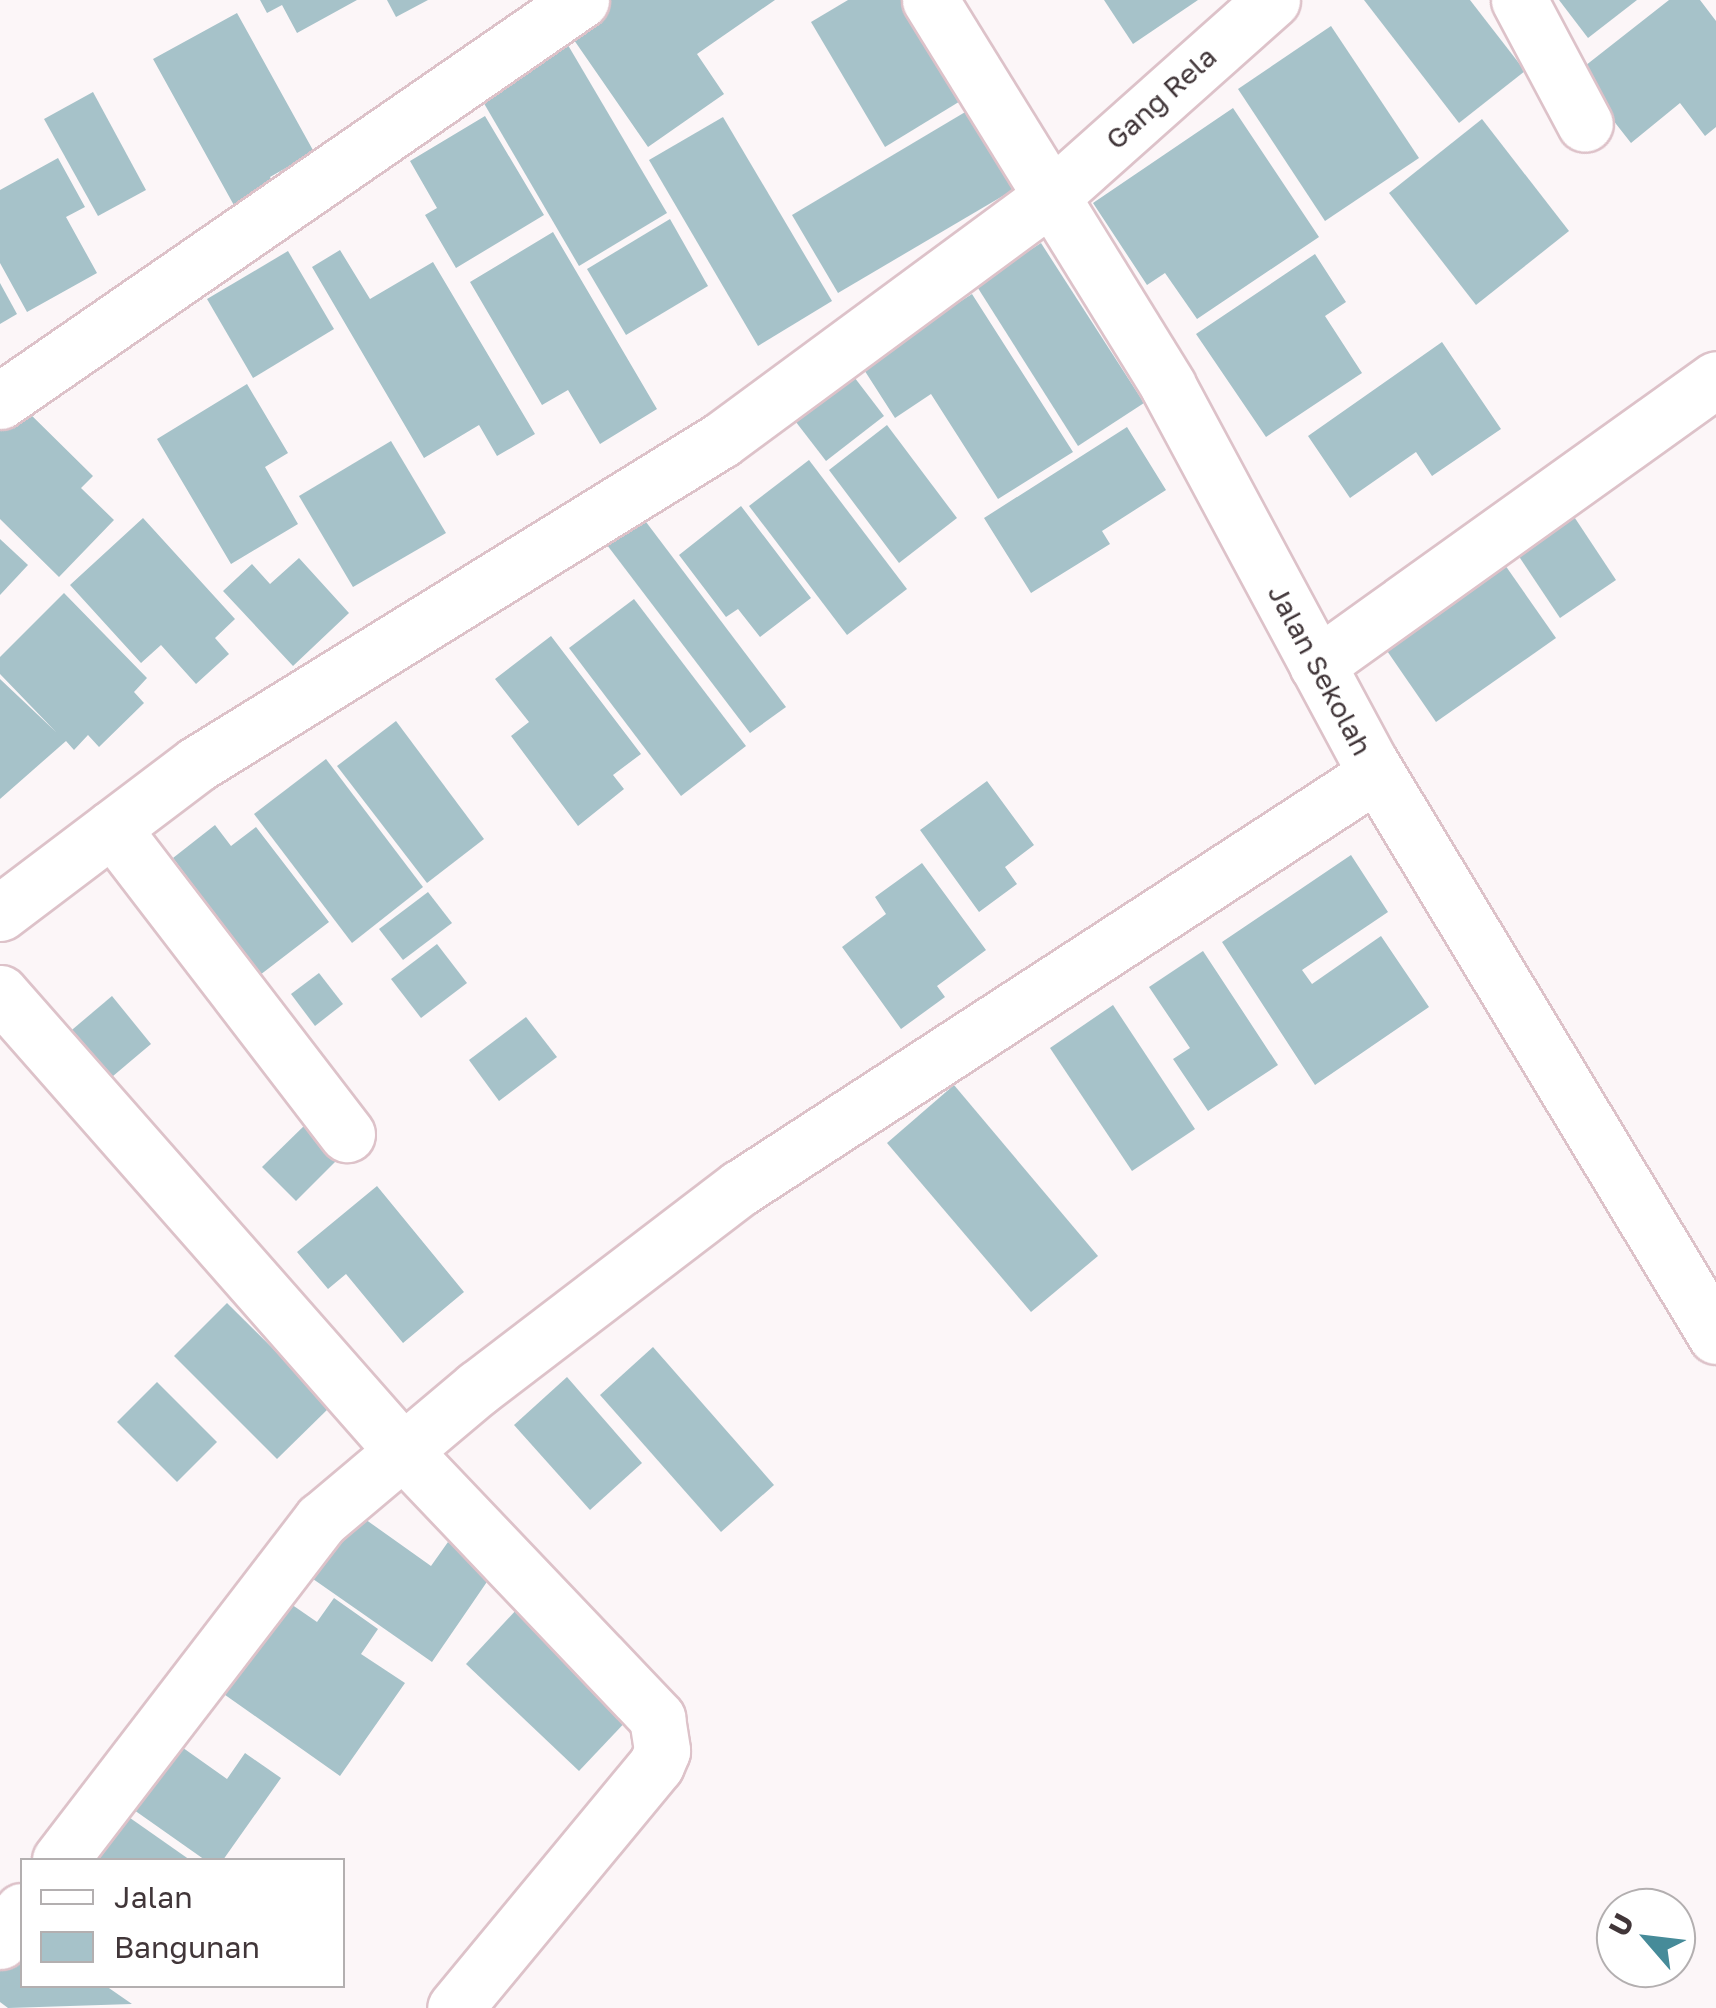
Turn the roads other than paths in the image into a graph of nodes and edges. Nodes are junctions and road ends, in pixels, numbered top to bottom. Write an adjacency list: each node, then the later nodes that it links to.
1 (581, 0): 8 (street)
2 (930, 0): 6 (street, Jalan Sekolah)
3 (1272, 0): 6 (street, Gang Rela)
4 (1519, 0): 5 (street)
5 (1585, 124)
6 (1051, 196): 9 (street, Jalan Sekolah); 11 (street, Gang Rela)
7 (1716, 379): 9 (street)
8 (0, 401)
9 (1318, 665): 10 (street, Jalan Sekolah)
10 (1376, 774): 15 (street, Jalan Sekolah); 16 (street)
11 (112, 828): 12 (street, Gang Rela); 14 (street)
12 (0, 913)
13 (0, 994): 16 (street)
14 (347, 1134)
15 (1716, 1336)
16 (403, 1452): 17 (street); 20 (street)
17 (62, 1858)
18 (20, 1914): 19 (street)
19 (0, 1940)
20 (455, 2008)

